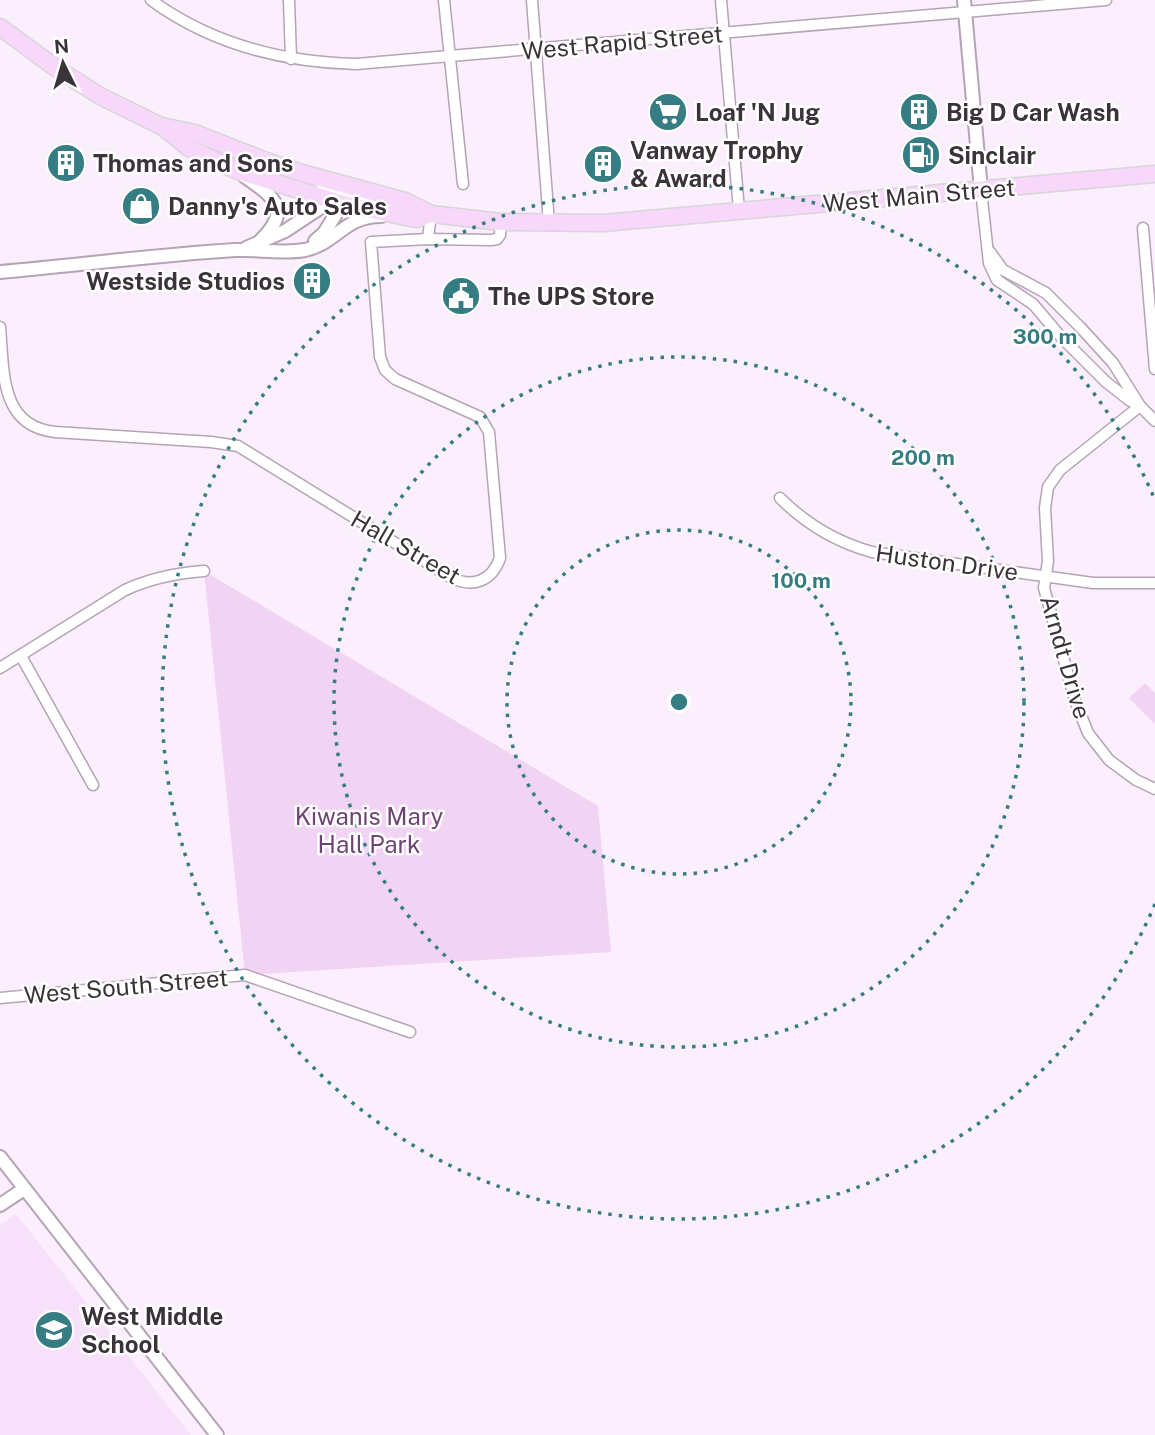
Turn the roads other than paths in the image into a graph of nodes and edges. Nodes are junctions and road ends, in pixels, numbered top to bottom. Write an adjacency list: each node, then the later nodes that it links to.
1 (151, 0): 12 (street, West Rapid Street)
2 (289, 0): 12 (street)
3 (444, 0): 11 (street)
4 (532, 0): 10 (street)
5 (721, 0): 9 (street)
6 (1106, 0): 7 (street, West Rapid Street)
7 (964, 6): 9 (street, West Rapid Street); 18 (street)
8 (0, 27): 13 (main road)
9 (724, 34): 10 (street, West Rapid Street); 21 (street)
10 (536, 50): 11 (street, West Rapid Street); 24 (street)
11 (449, 57): 12 (street, West Rapid Street); 17 (street)
12 (291, 59)
13 (163, 127): 14 (main road); 16 (main road)
14 (235, 170): 19 (main road); 27 (street)
15 (1155, 174): 18 (main road, West Main Street)
16 (317, 177): 19 (street); 20 (main road)
17 (463, 184)
18 (981, 190): 21 (main road, West Main Street); 28 (street)
19 (331, 199): 20 (street, West Main Street); 22 (main road); 27 (street, West Main Street); 30 (street)
20 (425, 210): 22 (main road, West Main Street); 23 (main road, West Main Street); 26 (street)
21 (739, 210): 24 (main road, West Main Street)
22 (395, 216): 30 (street, West Main Street)
23 (501, 222): 24 (main road, West Main Street); 26 (street, Hall Street)
24 (550, 223)
25 (1143, 228): 33 (street)
26 (428, 239): 32 (street, Hall Street)
27 (257, 244): 29 (street, West Main Street)
28 (987, 245): 34 (street); 34 (street)
29 (238, 250): 30 (street, West Main Street); 31 (street, West Main Street)
30 (304, 250)
31 (0, 272)
32 (0, 327)
33 (1155, 369)
34 (1140, 406): 35 (street); 38 (street, Arndt Drive)
35 (1155, 421)
36 (780, 498): 38 (street, Huston Drive)
37 (204, 571): 40 (street)
38 (1046, 577): 39 (street, Huston Drive); 43 (street, Arndt Drive)
39 (1155, 583)
40 (21, 656): 41 (street); 42 (street)
41 (0, 668)
42 (93, 785)
43 (1155, 789)
44 (0, 998): 45 (street, West South Street)
45 (410, 1032)
46 (0, 1157): 47 (street)
47 (24, 1189): 48 (street); 49 (street)
48 (0, 1205)
49 (217, 1435)

